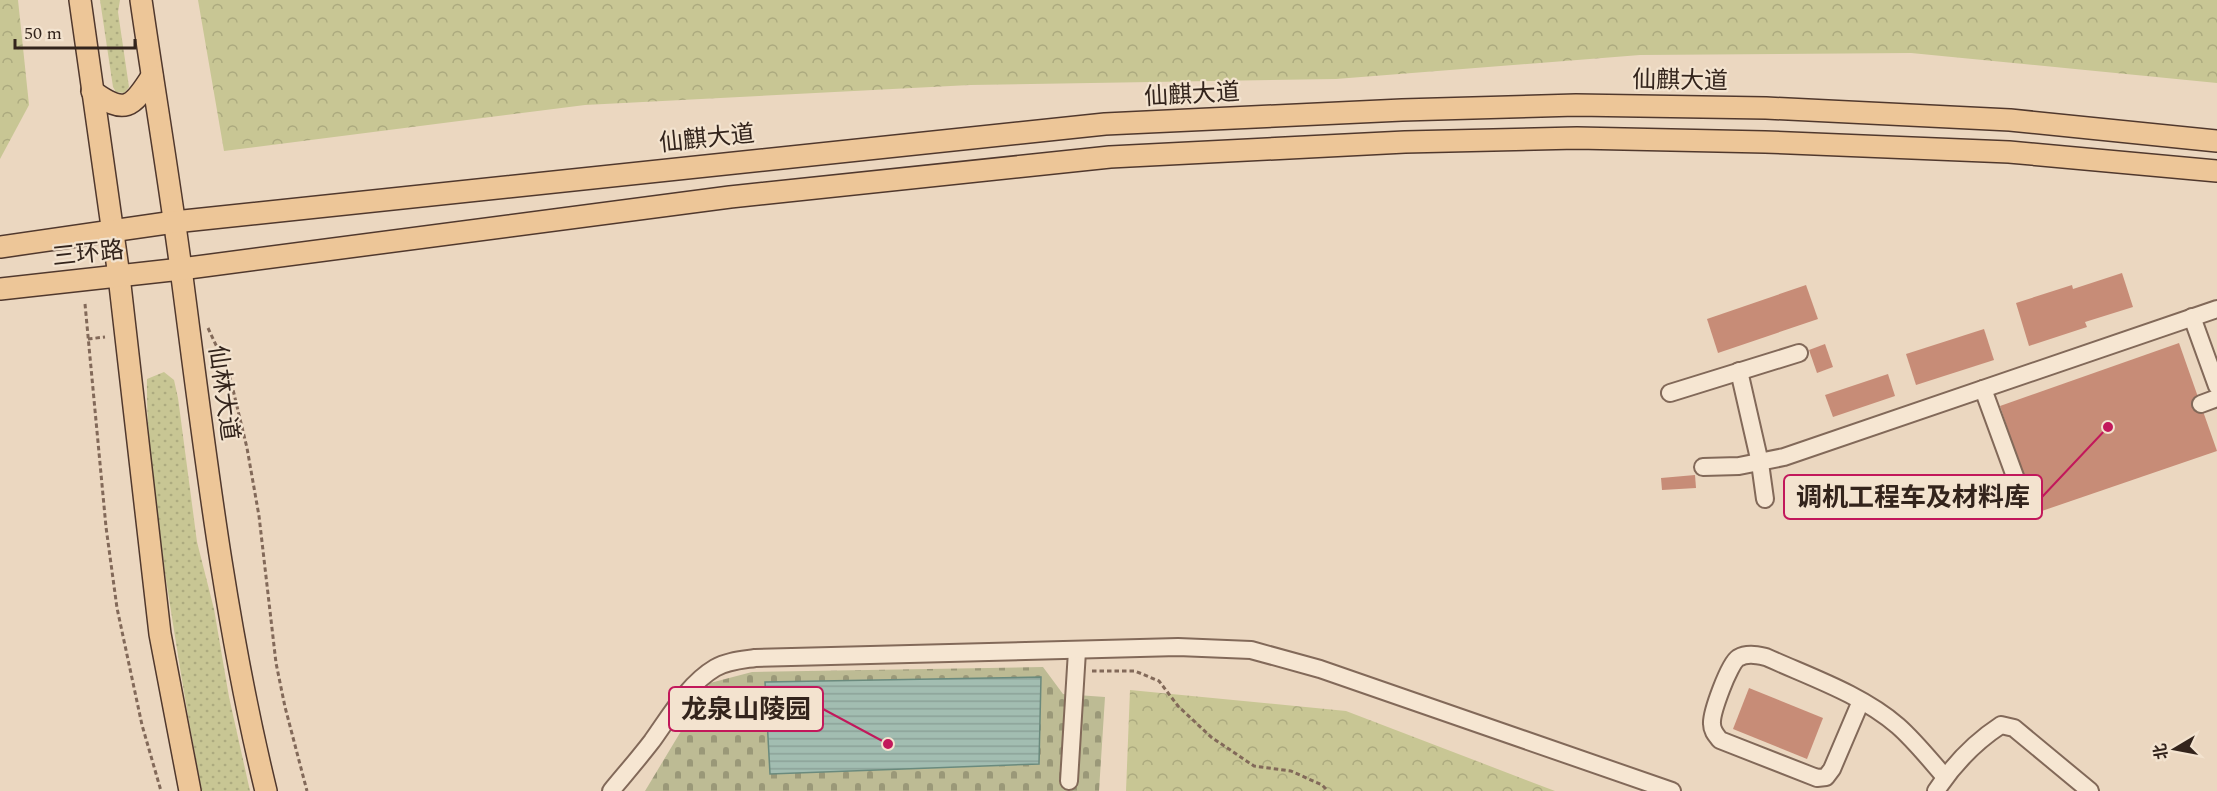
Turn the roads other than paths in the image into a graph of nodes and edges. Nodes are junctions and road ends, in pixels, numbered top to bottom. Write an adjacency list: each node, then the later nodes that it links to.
1 (80, 0): 4 (main road)
2 (141, 0): 3 (main road, 仙林大道)
3 (152, 76): 4 (main road); 7 (main road, 仙林大道)
4 (93, 91): 8 (main road)
5 (2217, 141): 7 (main road, 仙麒大道)
6 (2217, 171): 10 (main road)
7 (174, 222): 8 (main road, 三环路); 10 (main road, 仙林大道)
8 (112, 232): 9 (main road, 三环路); 11 (main road)
9 (0, 247)
10 (181, 269): 11 (main road, 三环路); 29 (main road, 仙林大道)
11 (119, 276): 12 (main road, 三环路); 28 (main road)
12 (0, 289)
13 (2217, 309): 14 (street)
14 (2193, 317): 17 (street); 18 (street)
15 (1799, 353): 16 (street)
16 (1739, 371): 19 (street); 20 (street)
17 (2217, 386)
18 (1983, 389): 20 (street); 23 (street)
19 (1670, 393)
20 (1760, 463): 21 (street); 22 (street)
21 (1703, 467)
22 (1765, 499)
23 (2024, 501)
24 (1077, 651): 26 (street); 30 (street); 31 (street)
25 (1861, 701): 25 (street); 27 (street)
26 (1069, 781)
27 (1940, 784): 32 (street)
28 (190, 791)
29 (266, 791)
30 (612, 791)
31 (1672, 791)
32 (2090, 791)

